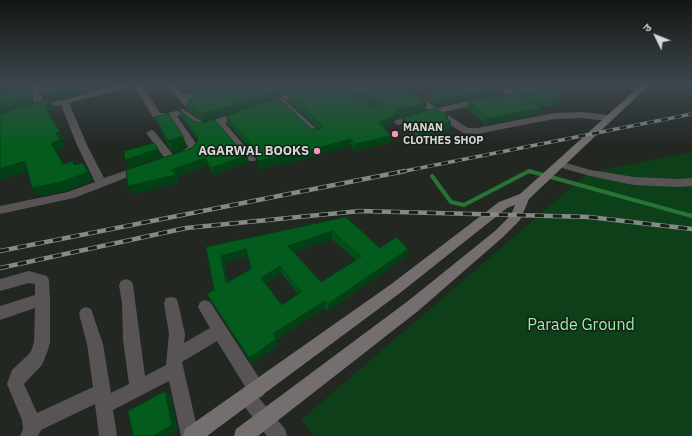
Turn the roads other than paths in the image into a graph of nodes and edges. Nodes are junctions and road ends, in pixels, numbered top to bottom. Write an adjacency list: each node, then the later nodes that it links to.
1 (44, 105): 11 (street)
2 (65, 105): 26 (street)
3 (150, 105): 15 (street)
4 (188, 105): 14 (street)
5 (265, 105): 18 (street)
6 (286, 105): 21 (street)
7 (428, 105): 13 (street)
8 (463, 105): 13 (street)
9 (530, 105): 16 (street)
10 (623, 105): 17 (main road)
11 (40, 106): 12 (street)
12 (27, 110)
13 (436, 111): 16 (street); 19 (street)
14 (183, 112): 15 (street); 18 (street)
15 (172, 115): 22 (street)
16 (576, 115): 17 (street)
17 (609, 118): 24 (main road)
18 (219, 122): 23 (street)
19 (399, 122)
20 (151, 133): 22 (street)
21 (316, 134)
22 (171, 159): 26 (street)
23 (251, 159)
24 (556, 166): 25 (street); 27 (main road)
25 (692, 182)
26 (101, 183): 28 (street)
27 (524, 197): 39 (main road); 41 (main road)
28 (0, 210)
29 (0, 285): 31 (street)
30 (126, 285): 38 (street)
31 (43, 299): 34 (street); 42 (street)
32 (171, 302): 37 (street)
33 (205, 307): 36 (street)
34 (0, 312)
35 (86, 314): 40 (street)
36 (220, 331): 37 (street); 39 (street)
37 (176, 362): 38 (street); 44 (street)
38 (138, 388): 40 (street)
39 (252, 393): 41 (street); 44 (main road)
40 (104, 398): 42 (street); 43 (street)
41 (265, 420): 45 (main road); 46 (street)
42 (30, 430)
43 (108, 436)
44 (191, 436)
45 (243, 436)
46 (278, 436)

